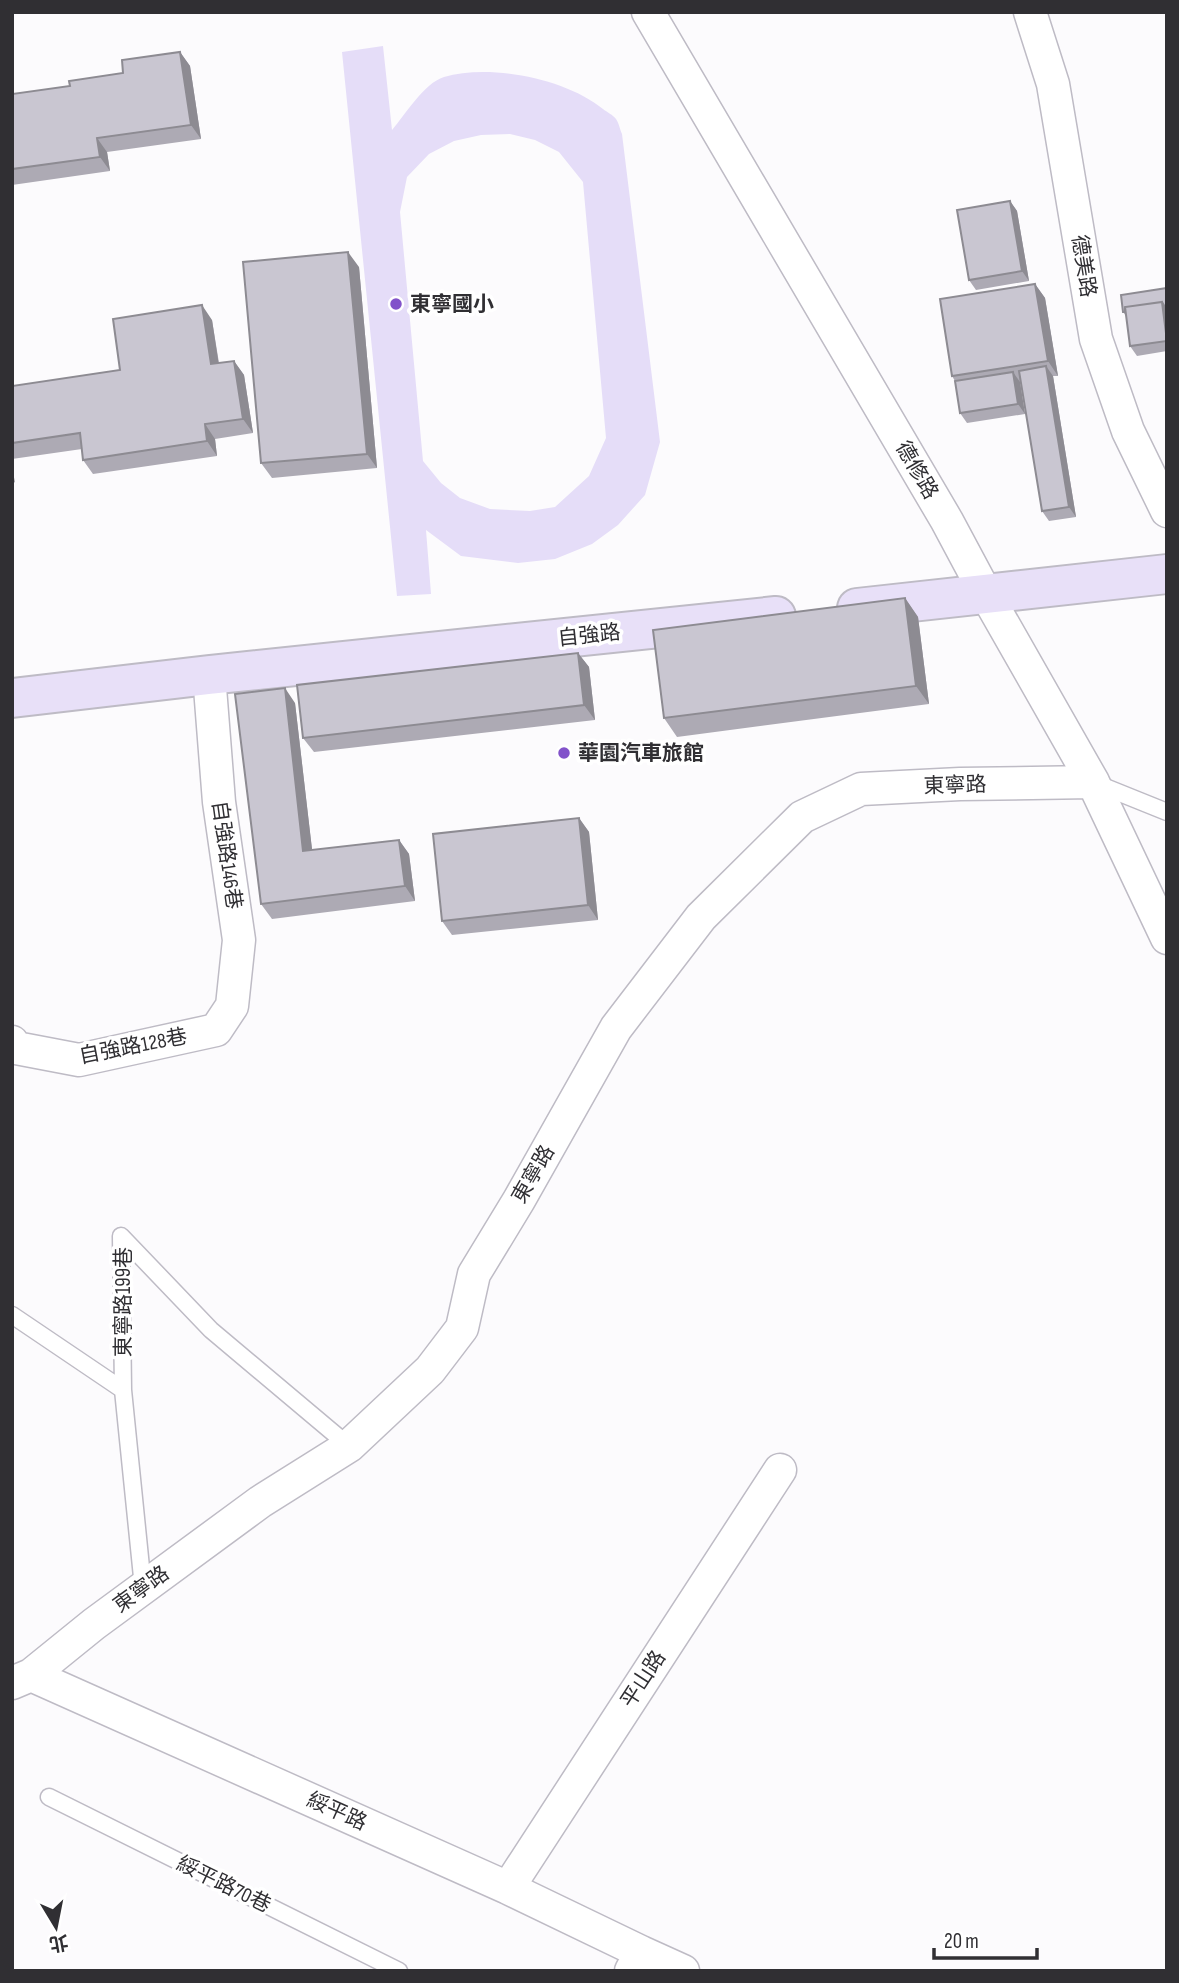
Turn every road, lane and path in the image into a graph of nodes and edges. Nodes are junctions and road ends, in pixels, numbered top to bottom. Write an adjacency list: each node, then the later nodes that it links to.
1 (648, 12): 5 (street, 德修路)
2 (1030, 12): 3 (street, 德美路)
3 (1167, 510)
4 (1167, 573): 5 (street, 自強路)
5 (986, 594): 6 (street, 自強路); 8 (street, 德修路)
6 (209, 675): 7 (street, 自強路); 11 (street, 自強路146巷)
7 (12, 698)
8 (1093, 782): 9 (lane); 10 (street, 德修路); 15 (street, 東寧路)
9 (1167, 812)
10 (1167, 938)
11 (216, 1030): 12 (street, 自強路128巷)
12 (12, 1042)
13 (12, 1315): 14 (lane)
14 (122, 1390): 15 (lane, 東寧路199巷); 17 (lane, 東寧路199巷)
15 (349, 1446): 17 (street, 東寧路)
16 (780, 1470): 20 (street, 平山路)
17 (143, 1587): 18 (street, 東寧路)
18 (22, 1679): 20 (street, 綏平路)
19 (50, 1797): 22 (lane, 綏平路70巷)
20 (508, 1888): 21 (street, 綏平路)
21 (636, 1961): 23 (street, 綏平路)
22 (399, 1971)
23 (683, 1971)

